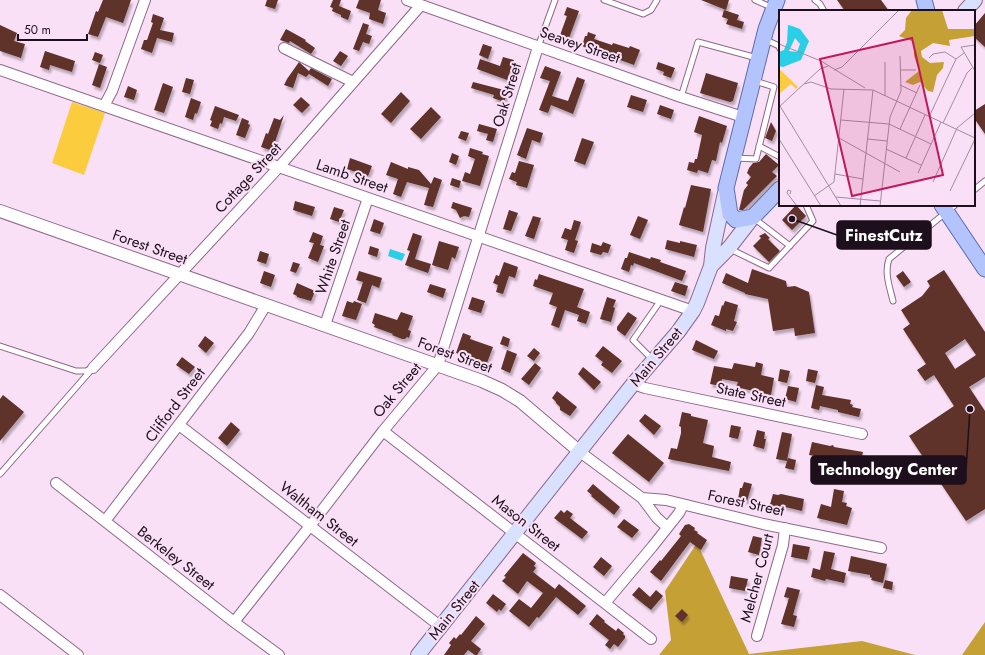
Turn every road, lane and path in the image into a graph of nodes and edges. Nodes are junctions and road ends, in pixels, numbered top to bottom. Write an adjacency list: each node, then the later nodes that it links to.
1 (145, 0): 24 (street)
2 (407, 0): 11 (street, Seavey Street)
3 (555, 0): 17 (lane)
4 (604, 0): 5 (lane)
5 (657, 0)
6 (755, 0): 10 (lane)
7 (815, 0): 12 (lane)
8 (924, 0): 13 (main road)
9 (975, 0): 14 (main road)
10 (775, 4): 15 (main road, Main Street)
11 (421, 5): 17 (street, Seavey Street); 22 (street, Cottage Street)
12 (823, 10)
13 (927, 10)
14 (966, 10)
15 (763, 39): 16 (lane); 19 (main road, Main Street)
16 (779, 46)
17 (538, 47): 23 (street, Seavey Street); 39 (street, Oak Street)
18 (284, 48): 22 (street)
19 (758, 58): 21 (main road, Main Street); 23 (lane)
20 (0, 70): 24 (street, Lamb Street)
21 (752, 81): 25 (main road, Main Street); 26 (lane)
22 (353, 82): 29 (street, Cottage Street)
23 (681, 97): 25 (street, Seavey Street)
24 (104, 106): 29 (street, Lamb Street)
25 (743, 117): 28 (main road, Main Street)
26 (759, 146): 27 (lane); 28 (lane)
27 (779, 157)
28 (734, 158): 31 (main road, Main Street)
29 (279, 167): 34 (street, Lamb Street); 44 (street, Cottage Street)
30 (985, 180): 32 (lane)
31 (726, 188): 38 (main road); 42 (main road, Main Street)
32 (975, 189)
33 (779, 190): 38 (main road)
34 (368, 198): 39 (street, Lamb Street); 49 (street, White Street)
35 (806, 206): 40 (lane)
36 (948, 207): 43 (main road); 46 (lane)
37 (0, 211): 44 (street, Forest Street)
38 (753, 217): 40 (lane); 41 (main road)
39 (478, 236): 45 (street, Lamb Street); 52 (street, Oak Street)
40 (790, 246): 41 (lane)
41 (729, 248): 42 (main road)
42 (711, 266): 48 (main road, Main Street)
43 (985, 269)
44 (179, 274): 47 (street, Forest Street); 53 (street, Cottage Street)
45 (660, 300): 48 (street, Lamb Street); 51 (lane)
46 (894, 301)
47 (266, 305): 49 (street, Forest Street); 55 (street, Clifford Street)
48 (693, 311): 51 (main road, Main Street)
49 (325, 325): 52 (street, Forest Street)
50 (0, 346): 53 (lane)
51 (653, 361): 54 (main road, Main Street)
52 (438, 365): 56 (street, Oak Street); 58 (street, Forest Street)
53 (93, 368): 59 (lane)
54 (633, 384): 57 (street, State Street); 58 (main road, Main Street)
55 (179, 425): 63 (street, Clifford Street); 64 (street, Waltham Street)
56 (383, 431): 64 (street, Oak Street); 67 (street, Mason Street)
57 (862, 434)
58 (580, 452): 61 (street, Forest Street); 67 (main road, Main Street)
59 (0, 474)
60 (56, 483): 63 (street, Berkeley Street)
61 (642, 498): 62 (street, Forest Street); 65 (street)
62 (683, 505): 65 (street); 66 (street, Forest Street)
63 (105, 521): 71 (street, Berkeley Street)
64 (310, 526): 71 (street, Oak Street); 72 (street, Waltham Street)
65 (667, 527): 70 (street)
66 (785, 528): 68 (street, Forest Street); 73 (street, Melcher Court)
67 (515, 534): 70 (street, Mason Street); 72 (main road, Main Street)
68 (881, 548)
69 (0, 595): 76 (street)
70 (605, 603): 74 (street, Mason Street)
71 (234, 622): 77 (street, Berkeley Street)
72 (440, 626): 75 (main road, Main Street)
73 (757, 636)
74 (651, 639)
75 (421, 654)
76 (78, 655)
77 (279, 655)

